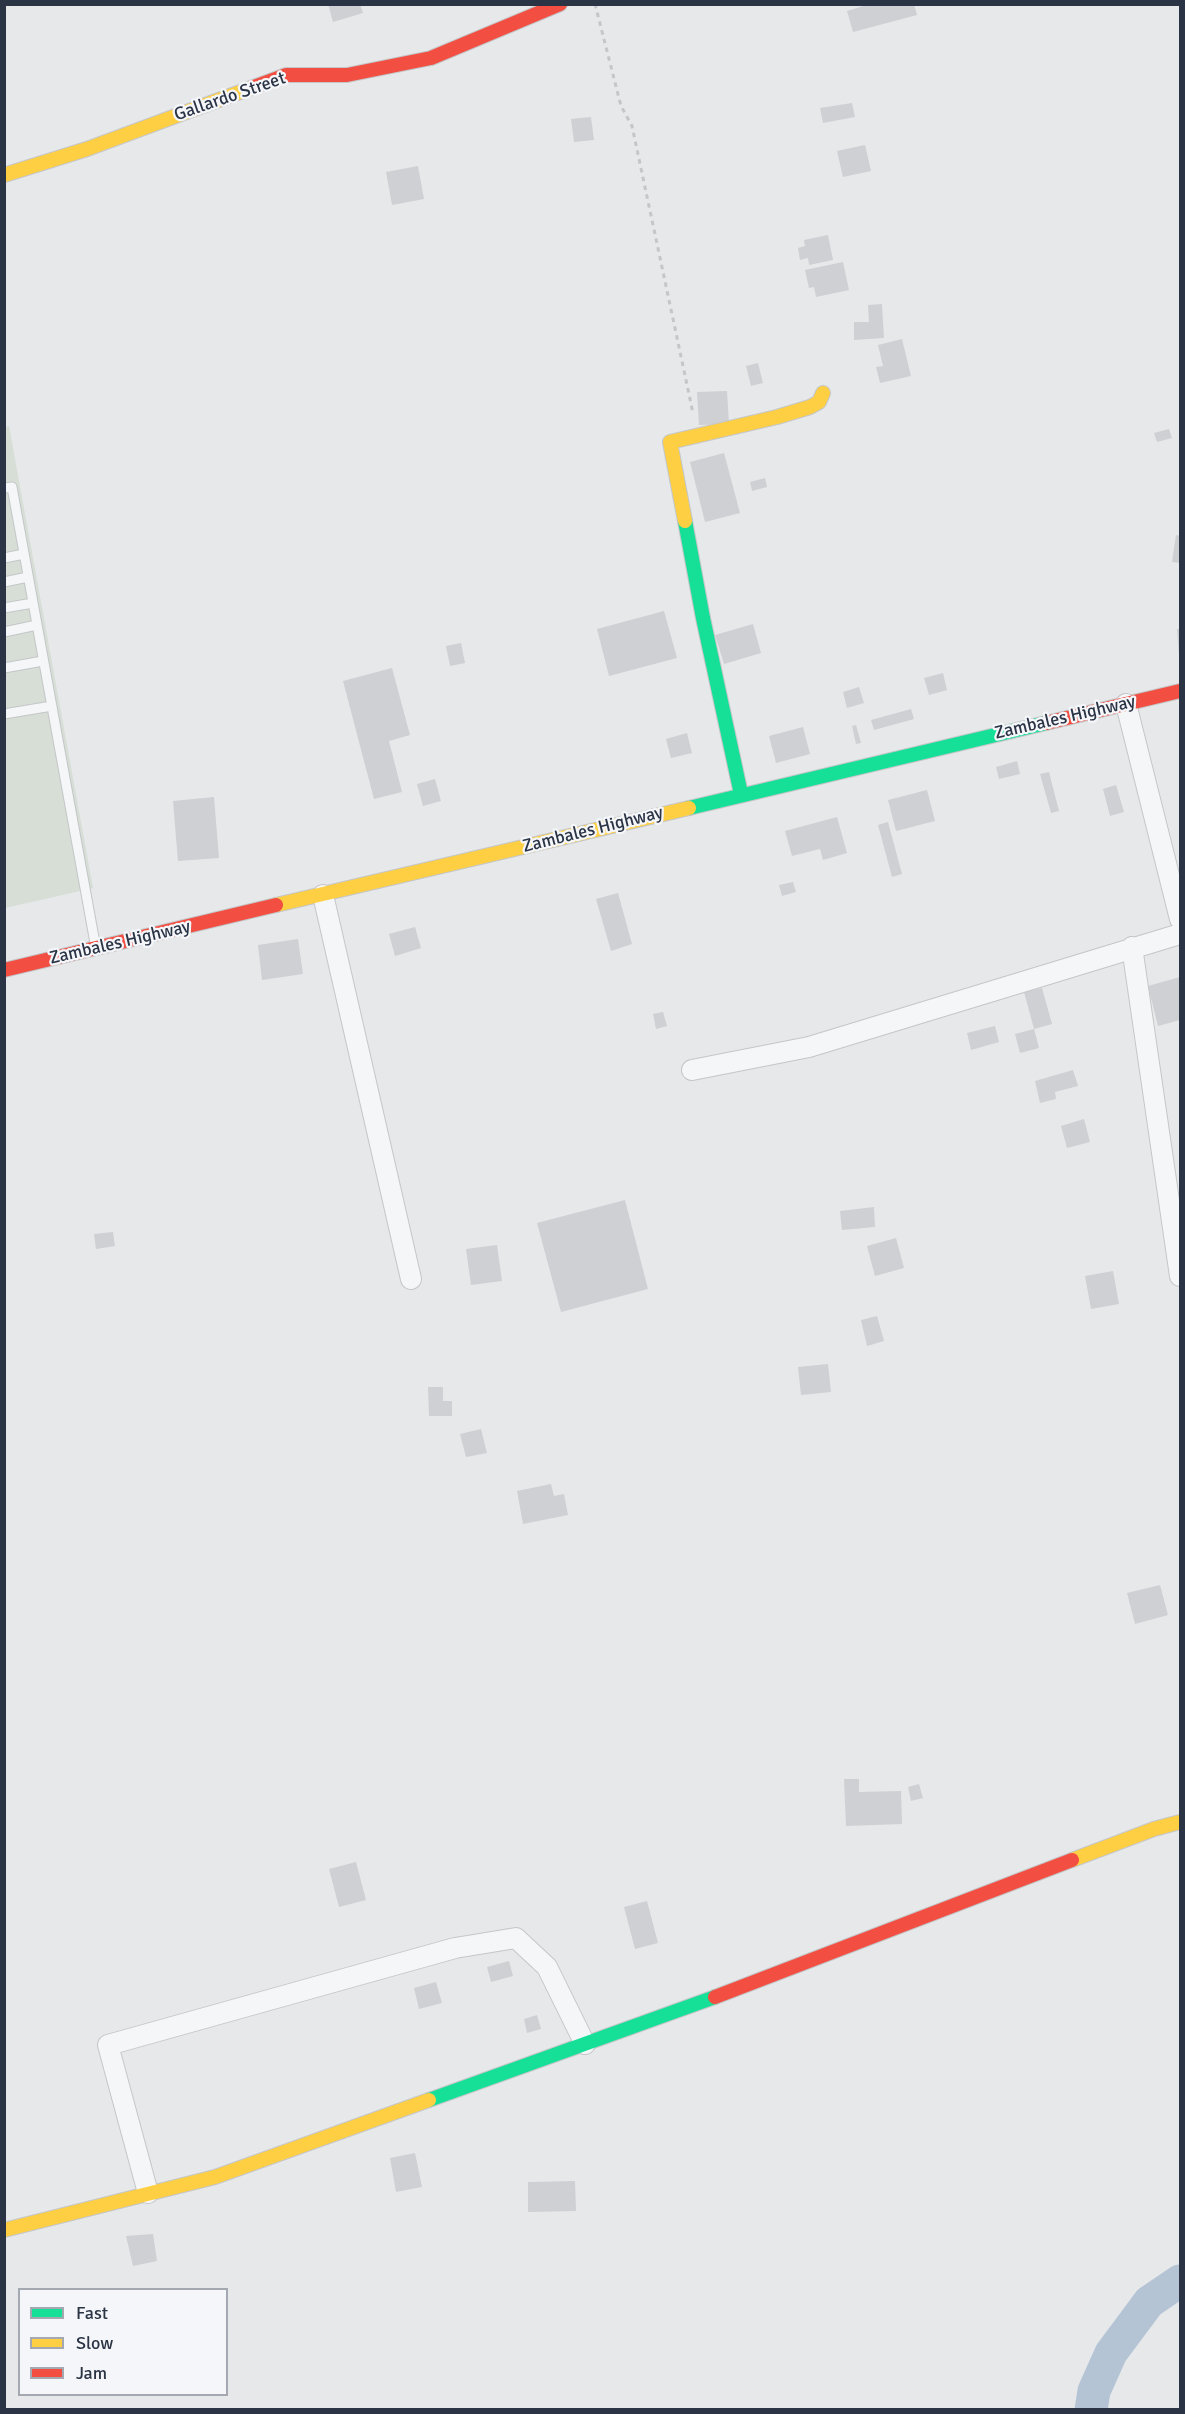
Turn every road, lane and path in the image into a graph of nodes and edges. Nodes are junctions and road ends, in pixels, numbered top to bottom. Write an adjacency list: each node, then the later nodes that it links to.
1 (560, 4): 3 (street, Gallardo Street)
2 (596, 4): 5 (path)
3 (4, 175)
4 (823, 393): 5 (street)
5 (698, 435): 21 (street)
6 (4, 489): 7 (lane)
7 (24, 554): 8 (lane); 9 (lane)
8 (4, 558)
9 (28, 577): 10 (lane); 11 (lane)
10 (4, 582)
11 (33, 603): 12 (lane); 13 (lane)
12 (4, 608)
13 (37, 625): 14 (lane); 15 (lane)
14 (4, 632)
15 (44, 661): 16 (lane); 19 (lane)
16 (4, 668)
17 (1180, 691): 18 (street, Zambales Highway)
18 (1126, 704): 21 (street, Zambales Highway); 23 (street)
19 (52, 706): 20 (lane); 26 (lane)
20 (4, 714)
21 (741, 795): 22 (street, Zambales Highway)
22 (323, 894): 26 (street, Zambales Highway); 30 (street)
23 (1180, 919)
24 (1180, 933): 25 (street)
25 (1132, 947): 28 (street); 29 (street)
26 (96, 949): 27 (street, Zambales Highway)
27 (4, 970)
28 (692, 1070)
29 (1180, 1276)
30 (411, 1279)
31 (1180, 1822): 32 (street)
32 (585, 2044): 33 (street); 33 (street)
33 (148, 2193): 34 (street)
34 (4, 2230)

